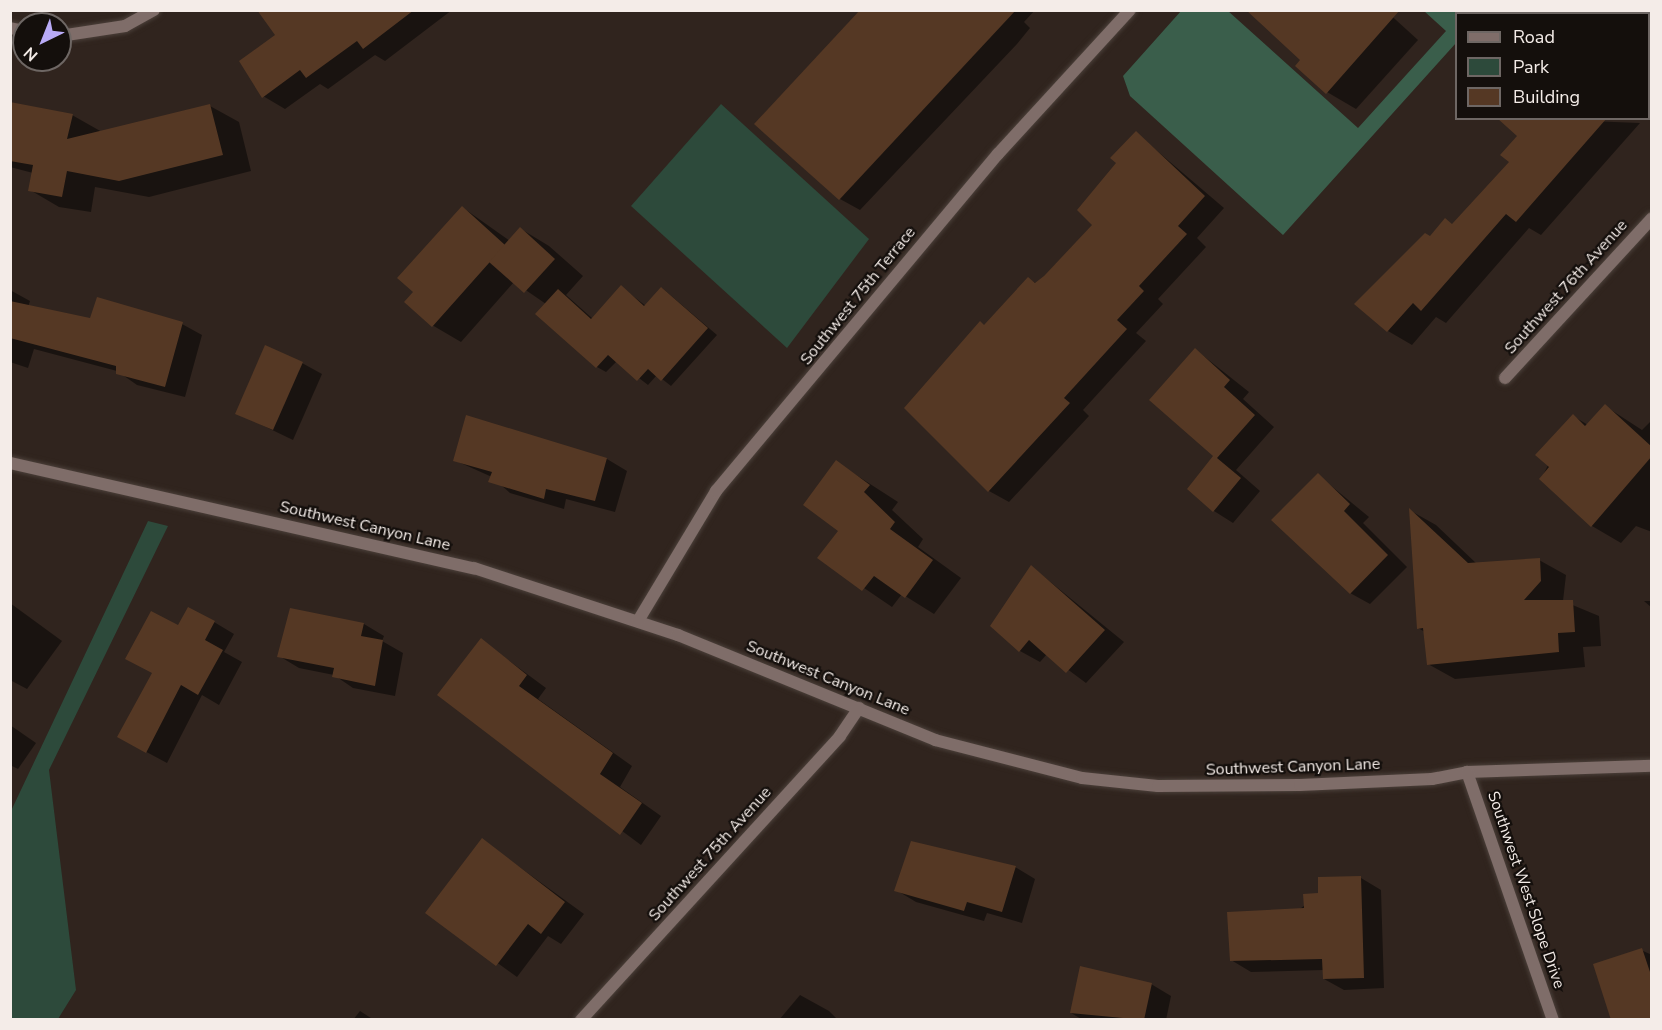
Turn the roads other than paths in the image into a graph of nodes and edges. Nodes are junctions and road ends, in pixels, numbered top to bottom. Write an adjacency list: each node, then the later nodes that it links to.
1 (154, 10): 3 (street)
2 (1130, 10): 7 (street, Southwest 75th Terrace)
3 (72, 34)
4 (1652, 218): 5 (street, Southwest 76th Avenue)
5 (1505, 378)
6 (10, 463): 7 (street, Southwest Canyon Lane)
7 (638, 621): 8 (street, Southwest Canyon Lane)
8 (859, 708): 10 (street, Southwest Canyon Lane); 11 (street, Southwest 75th Avenue)
9 (1652, 766): 10 (street, Southwest Canyon Lane)
10 (1467, 772): 12 (street, Southwest West Slope Drive)
11 (581, 1020)
12 (1553, 1020)

